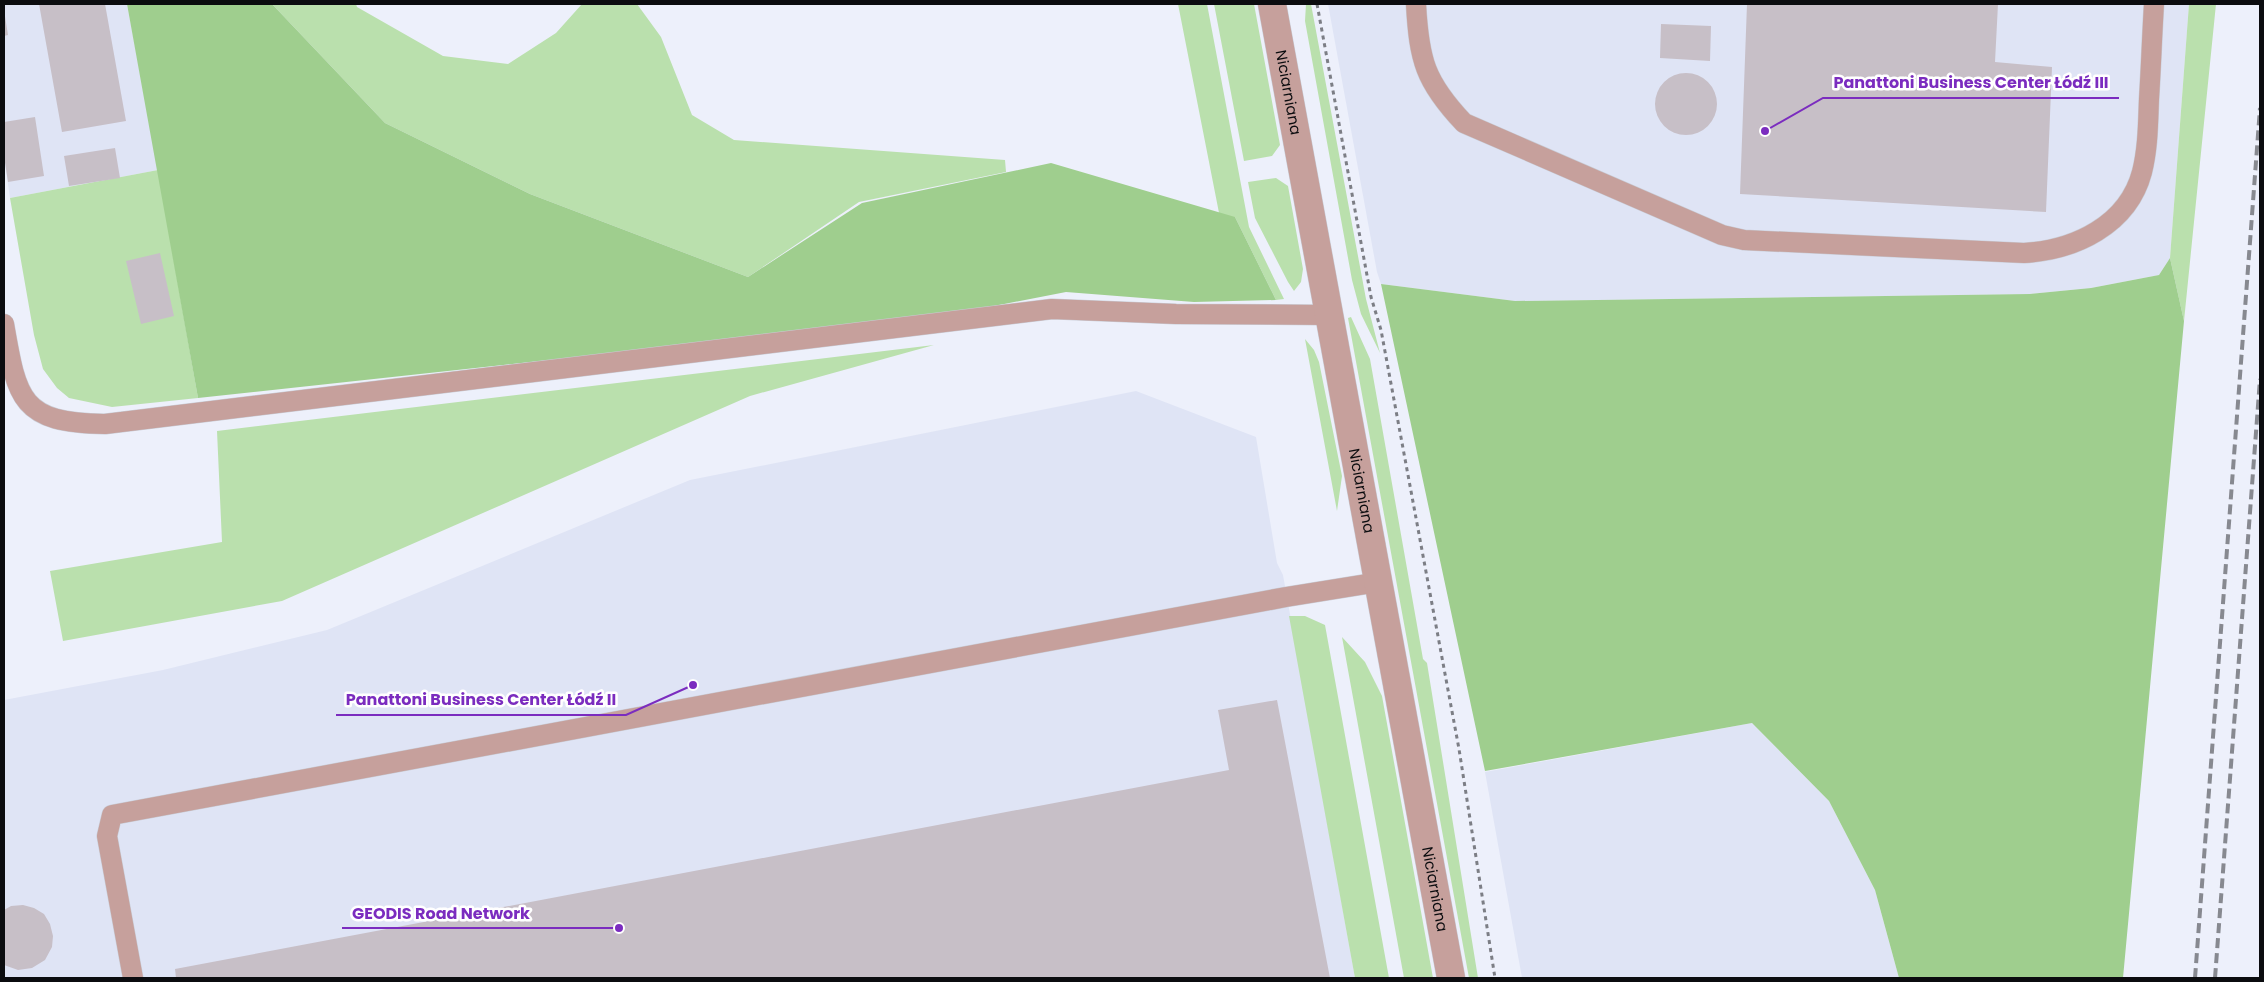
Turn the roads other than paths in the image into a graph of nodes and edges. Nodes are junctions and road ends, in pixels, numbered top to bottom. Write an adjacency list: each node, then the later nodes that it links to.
1 (1272, 4): 4 (street, Niciarniana)
2 (1416, 4): 3 (lane)
3 (2154, 4)
4 (1330, 315): 5 (lane); 6 (street, Niciarniana)
5 (4, 324)
6 (1379, 582): 7 (lane); 8 (street, Niciarniana)
7 (133, 978)
8 (1451, 978)

